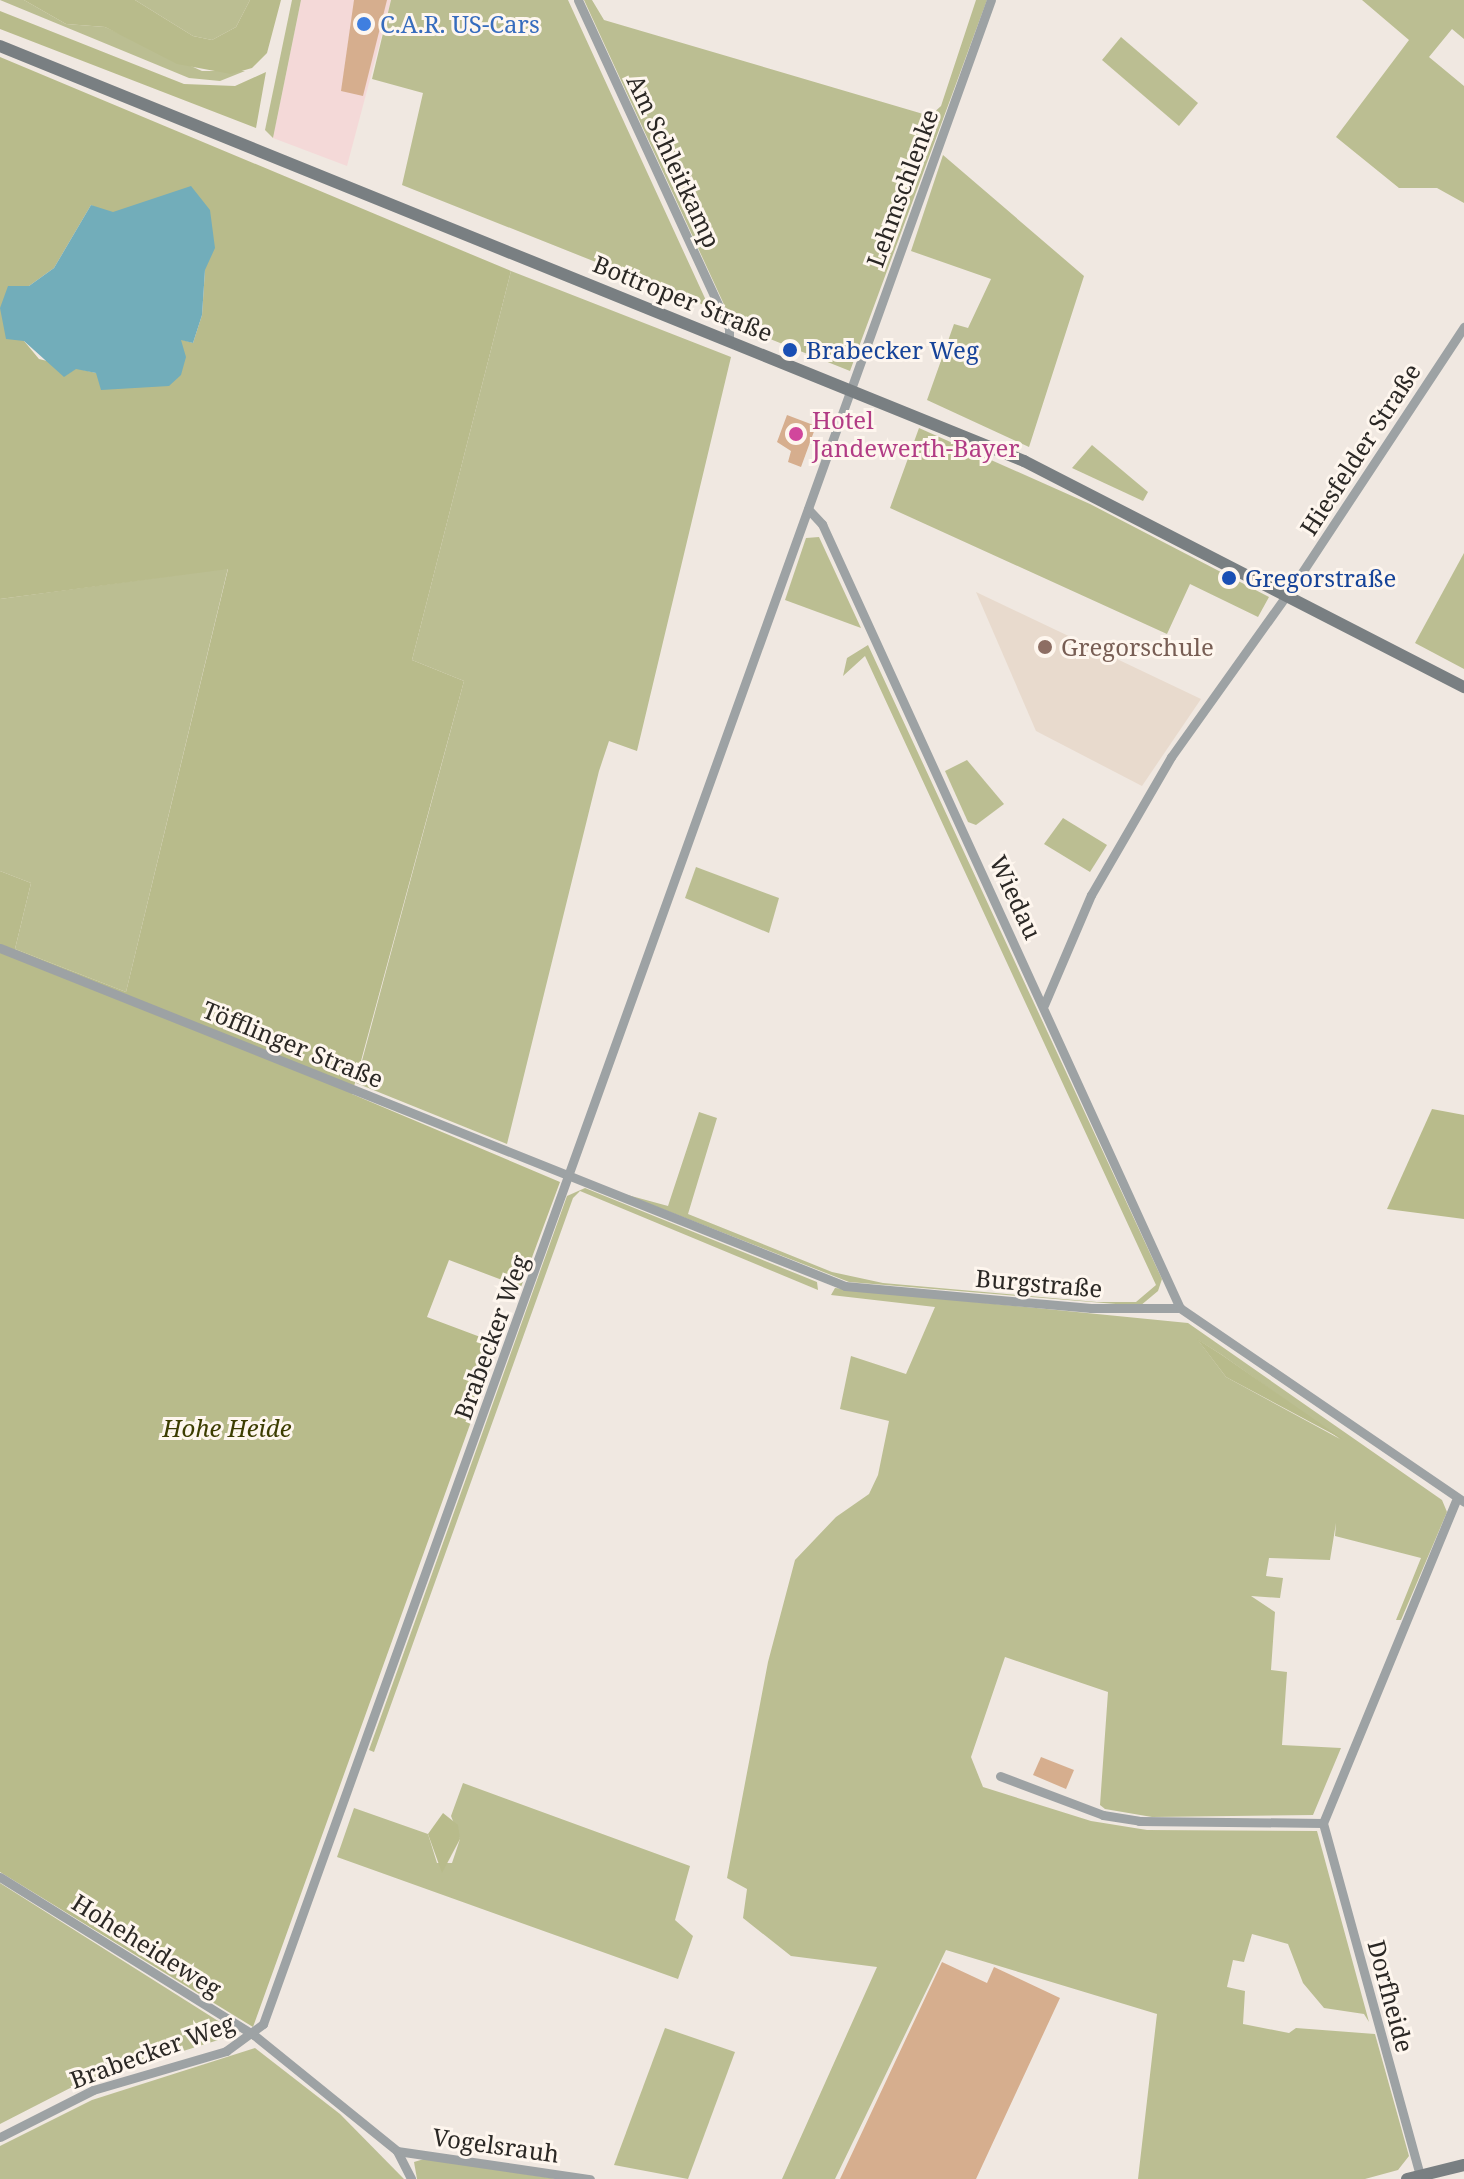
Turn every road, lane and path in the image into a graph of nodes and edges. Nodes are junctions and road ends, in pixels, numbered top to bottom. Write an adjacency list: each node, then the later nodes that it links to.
1 (578, 0): 5 (street, Am Schleitkamp)
2 (991, 0): 6 (street, Lehmschlenke)
3 (0, 46): 5 (main road, Bottroper Straße)
4 (1464, 327): 8 (street, Hiesfelder Straße)
5 (729, 340): 6 (main road, Bottroper Straße)
6 (850, 389): 7 (street, Brabecker Weg); 8 (main road, Bottroper Straße)
7 (808, 509): 11 (street, Wiedau); 12 (street, Brabecker Weg)
8 (1287, 592): 9 (main road, Bottroper Straße); 11 (street)
9 (1464, 687)
10 (0, 948): 12 (street, Töfflinger Straße)
11 (1044, 1005): 13 (street, Wiedau)
12 (570, 1176): 13 (street, Burgstraße); 18 (street, Brabecker Weg)
13 (1180, 1308): 14 (street)
14 (1460, 1501): 16 (street)
15 (1000, 1776): 16 (street)
16 (1323, 1823): 22 (street, Dorfheide)
17 (0, 1877): 18 (street, Hoheheideweg)
18 (254, 2035): 19 (street, Brabecker Weg); 20 (street, Hoheheideweg)
19 (0, 2137)
20 (397, 2151): 23 (street, Hoheheideweg); 24 (street, Vogelsrauh)
21 (1464, 2165): 22 (main road)
22 (1421, 2177): 25 (main road)
23 (411, 2179)
24 (590, 2179)
25 (1407, 2179)

